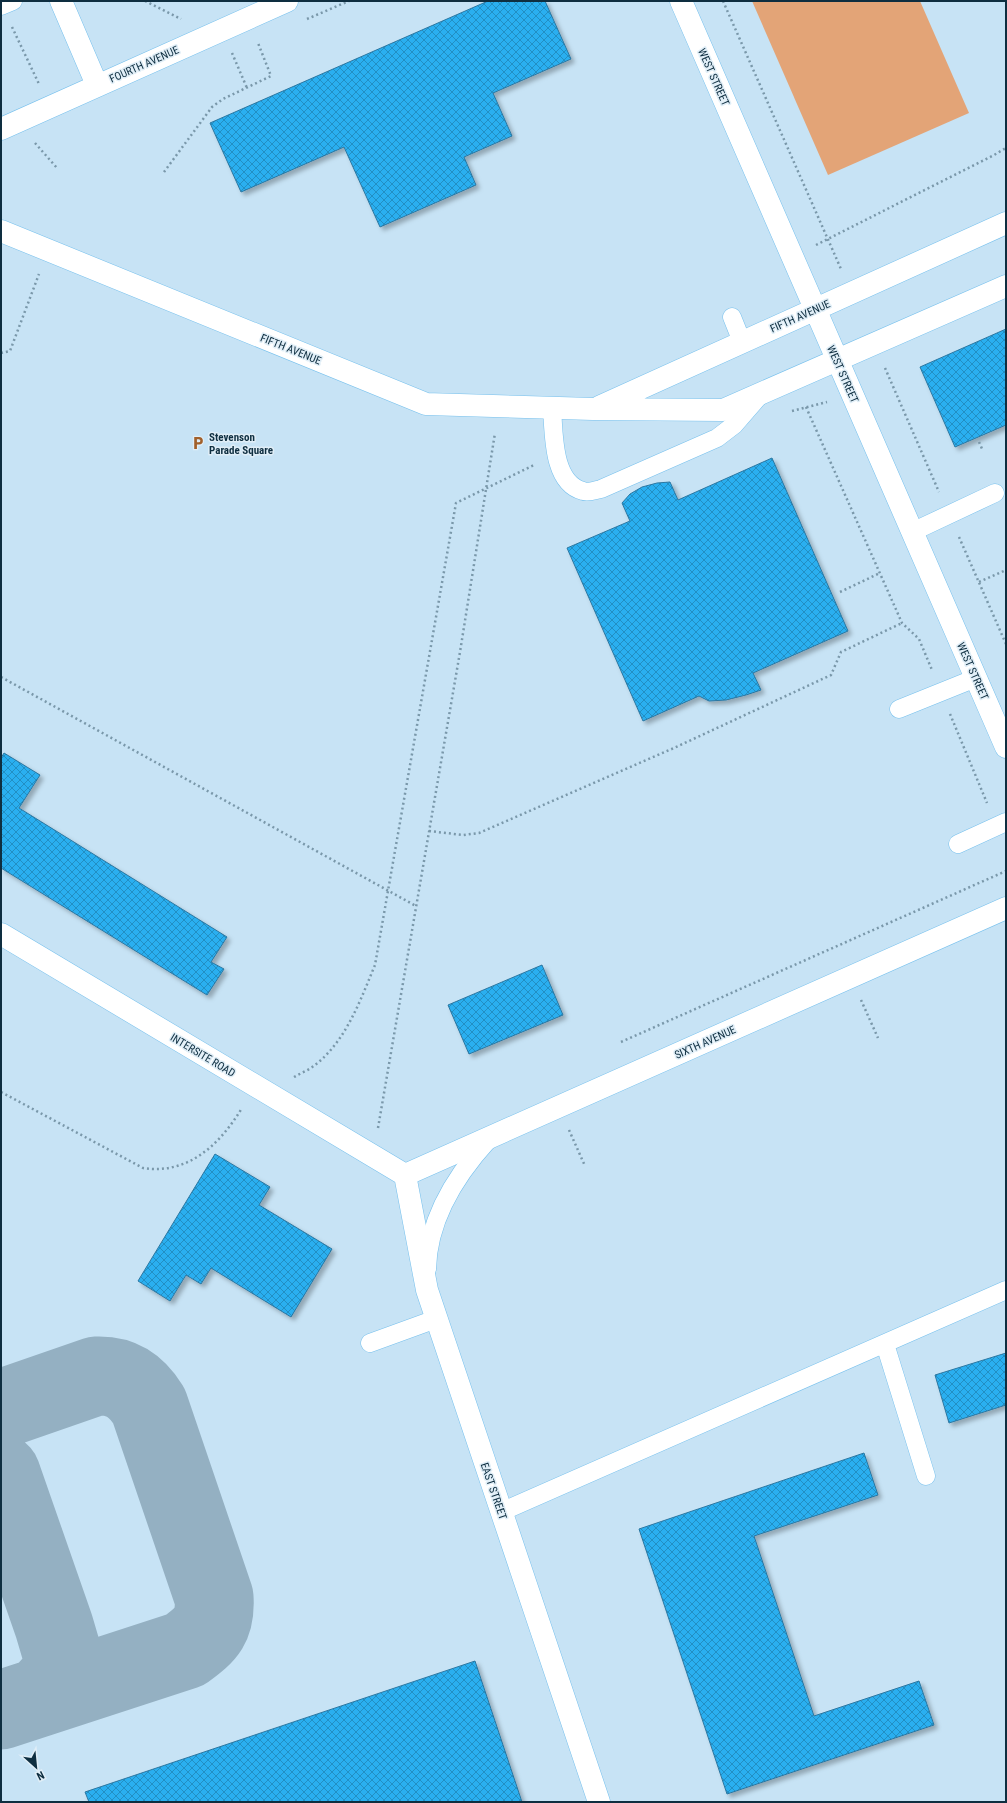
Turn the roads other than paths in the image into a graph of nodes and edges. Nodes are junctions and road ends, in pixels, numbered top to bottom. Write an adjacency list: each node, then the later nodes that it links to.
1 (61, 1): 4 (street)
2 (287, 1): 4 (street, FOURTH AVENUE)
3 (681, 1): 9 (street, WEST STREET)
4 (97, 85): 5 (street, FOURTH AVENUE)
5 (1, 128)
6 (1006, 223): 9 (street, FIFTH AVENUE)
7 (1, 232): 14 (street, FIFTH AVENUE)
8 (1006, 286): 12 (street, FIFTH AVENUE)
9 (815, 309): 11 (street, FIFTH AVENUE); 12 (street, WEST STREET)
10 (732, 317): 11 (lane)
11 (742, 342): 15 (street, FIFTH AVENUE)
12 (837, 360): 13 (street, FIFTH AVENUE); 17 (street, WEST STREET)
13 (762, 393): 14 (lane); 15 (street, FIFTH AVENUE)
14 (552, 408): 15 (street, FIFTH AVENUE)
15 (593, 409)
16 (995, 493): 17 (lane)
17 (912, 532): 18 (street, WEST STREET)
18 (976, 678): 19 (lane); 20 (street, WEST STREET)
19 (899, 709)
20 (1006, 747)
21 (1002, 824): 22 (lane)
22 (958, 844)
23 (1006, 908): 25 (street, SIXTH AVENUE)
24 (1, 934): 26 (street, INTERSITE ROAD)
25 (492, 1136): 26 (street, SIXTH AVENUE); 27 (lane)
26 (405, 1175): 27 (street, EAST STREET)
27 (427, 1290): 29 (street, EAST STREET)
28 (1006, 1290): 31 (lane)
29 (436, 1319): 30 (lane); 33 (street, EAST STREET)
30 (370, 1342)
31 (885, 1344): 32 (lane); 33 (lane)
32 (926, 1476)
33 (501, 1512): 34 (street, EAST STREET)
34 (599, 1802)

